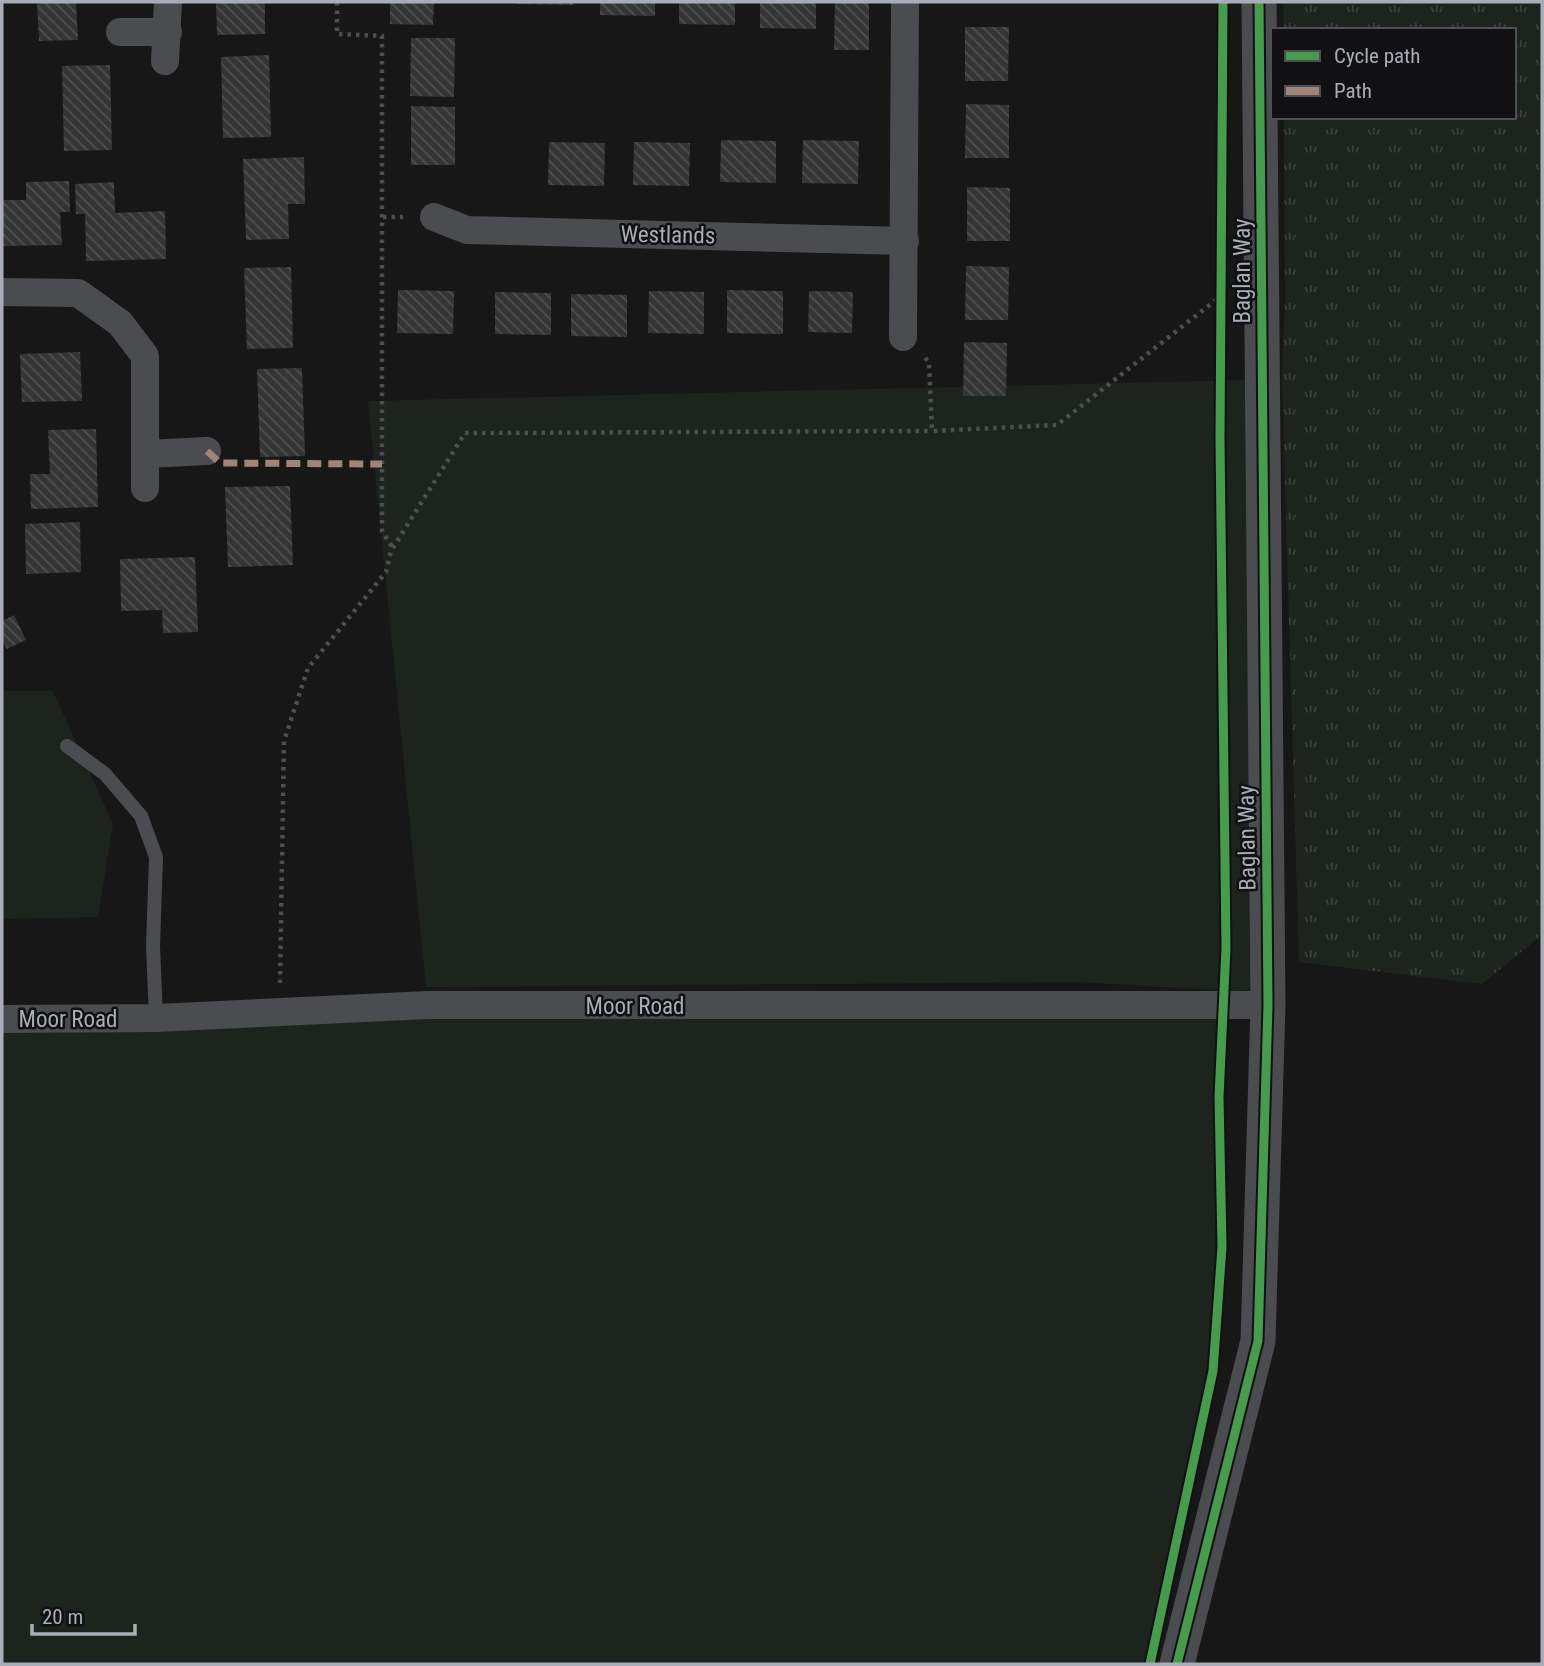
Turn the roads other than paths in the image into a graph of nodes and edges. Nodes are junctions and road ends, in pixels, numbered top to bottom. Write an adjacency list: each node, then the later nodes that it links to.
1 (167, 2): 5 (street)
2 (905, 2): 8 (street)
3 (1259, 2): 15 (street, Baglan Way)
4 (120, 32): 5 (street)
5 (168, 32): 6 (street)
6 (165, 61)
7 (434, 217): 8 (street, Westlands)
8 (905, 241): 10 (street)
9 (2, 292): 12 (street)
10 (903, 337)
11 (207, 451): 12 (street)
12 (146, 454): 13 (street)
13 (145, 488)
14 (67, 746): 16 (lane)
15 (1268, 1005): 16 (street, Moor Road); 18 (street, Baglan Way)
16 (156, 1018): 17 (street, Moor Road)
17 (2, 1019)
18 (1177, 1664)

